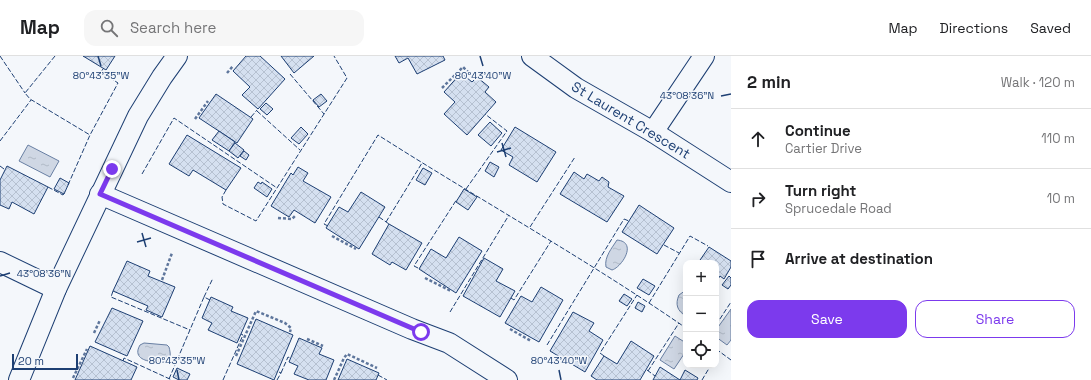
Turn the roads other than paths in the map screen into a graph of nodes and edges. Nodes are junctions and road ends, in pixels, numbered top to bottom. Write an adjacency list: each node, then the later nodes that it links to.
1 (177, 56): 6 (street)
2 (532, 56): 4 (street, St Laurent Crescent)
3 (704, 56): 4 (street)
4 (653, 132): 5 (street, St Laurent Crescent)
5 (731, 182)
6 (100, 194): 8 (street); 10 (street)
7 (0, 262): 8 (street)
8 (56, 289): 9 (street)
9 (19, 380)
10 (507, 380)

